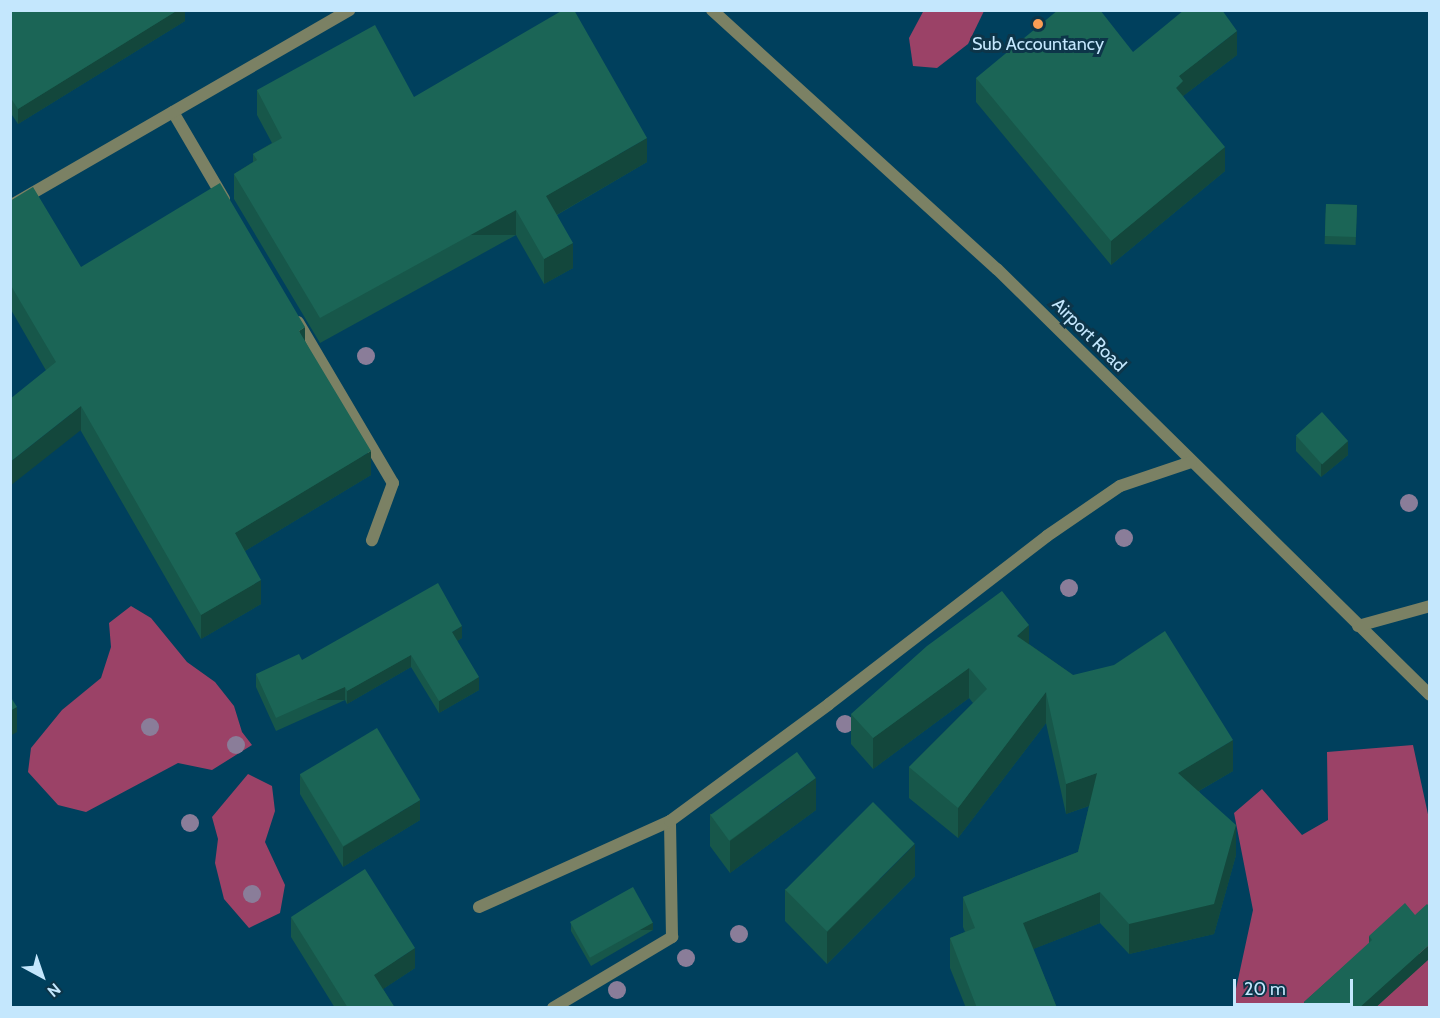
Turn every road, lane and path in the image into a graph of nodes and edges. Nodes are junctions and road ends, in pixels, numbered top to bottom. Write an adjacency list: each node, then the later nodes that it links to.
1 (350, 10): 3 (street)
2 (712, 10): 7 (street, Airport Road)
3 (173, 112): 4 (street); 5 (street)
4 (10, 206)
5 (234, 216)
6 (289, 308): 8 (street)
7 (1191, 462): 10 (street, Airport Road); 12 (street)
8 (372, 540)
9 (1430, 606): 10 (street)
10 (1358, 626): 11 (street, Airport Road)
11 (1430, 695)
12 (670, 821): 13 (street); 14 (street)
13 (478, 907)
14 (553, 1008)

